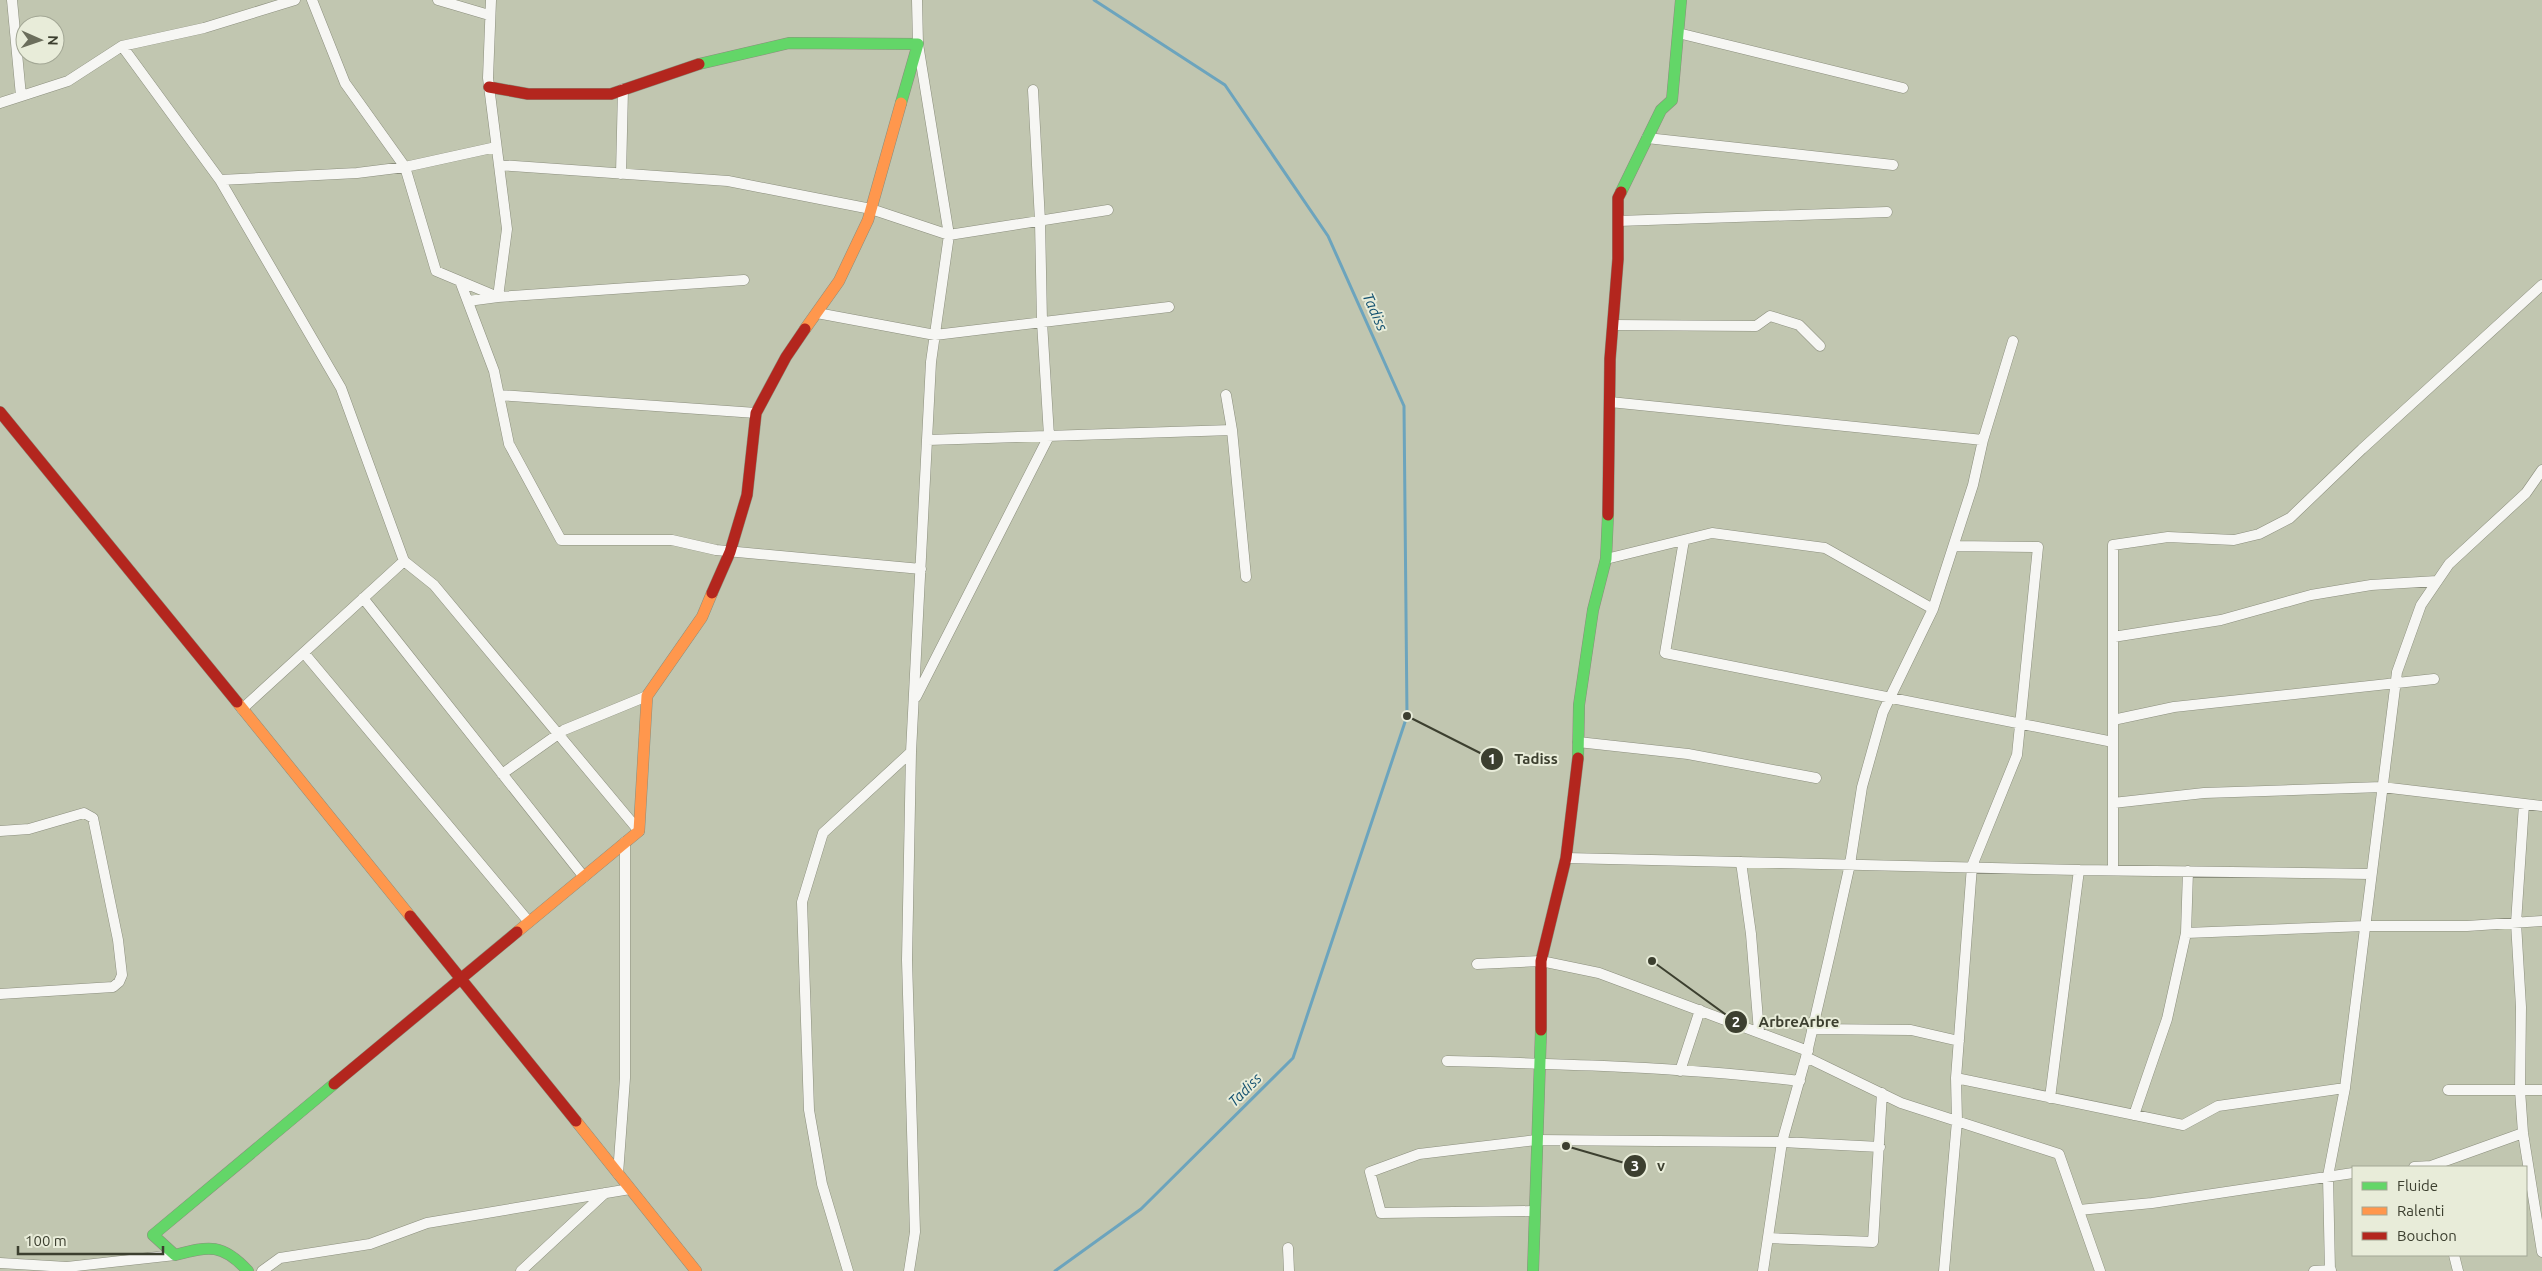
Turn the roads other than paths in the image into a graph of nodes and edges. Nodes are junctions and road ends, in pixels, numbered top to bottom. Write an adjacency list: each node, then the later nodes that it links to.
1 (12, 0): 16 (street)
2 (295, 0): 11 (street)
3 (312, 0): 22 (street)
4 (438, 0): 8 (street)
5 (491, 0): 8 (street)
6 (916, 0): 10 (street)
7 (1681, 0): 9 (street)
8 (489, 16): 12 (street)
9 (1678, 33): 13 (street); 18 (street)
10 (918, 44): 14 (street); 25 (street); 30 (street)
11 (122, 46): 16 (street); 24 (street)
12 (489, 87): 14 (street); 19 (street)
13 (1903, 88)
14 (623, 89): 23 (street)
15 (1033, 90): 28 (street)
16 (21, 96): 17 (street)
17 (0, 103)
18 (1647, 138): 21 (street); 29 (street)
19 (496, 147): 20 (street); 22 (street)
20 (499, 165): 23 (street); 34 (street)
21 (1893, 165)
22 (405, 167): 24 (street); 32 (street)
23 (621, 174): 25 (street)
24 (220, 180): 57 (street)
25 (871, 209): 30 (street); 37 (street)
26 (1108, 210): 28 (street)
27 (1887, 212): 29 (street)
28 (1040, 221): 30 (street); 38 (street)
29 (1618, 221): 39 (street)
30 (949, 235): 40 (street)
31 (744, 280): 34 (street)
32 (460, 281): 34 (street); 35 (street)
33 (2542, 285): 63 (street)
34 (498, 297): 35 (street)
35 (468, 301): 43 (street)
36 (1169, 307): 38 (street)
37 (817, 313): 40 (street); 47 (street)
38 (1042, 322): 40 (street); 49 (street)
39 (1613, 324): 42 (street); 45 (street)
40 (935, 336): 50 (street)
41 (2014, 341): 51 (street)
42 (1820, 346)
43 (499, 395): 47 (street); 55 (street)
44 (1226, 395): 48 (street)
45 (1610, 402): 51 (street); 56 (street)
46 (0, 412): 70 (street)
47 (756, 413): 55 (street)
48 (1232, 430): 49 (street); 59 (street)
49 (1049, 436): 50 (street); 69 (street)
50 (928, 440): 58 (street)
51 (1983, 440): 54 (street)
52 (2542, 470): 60 (street)
53 (1684, 540): 56 (street); 62 (street); 68 (street)
54 (1954, 546): 62 (street); 72 (street)
55 (730, 552): 58 (street); 67 (street)
56 (1606, 559): 74 (street)
57 (404, 561): 61 (street); 73 (street)
58 (921, 569): 69 (street)
59 (1246, 577)
60 (2437, 581): 63 (street); 66 (street)
61 (363, 598): 64 (street); 77 (street)
62 (1933, 608): 68 (street)
63 (2114, 637): 71 (street)
64 (304, 653): 70 (street); 96 (street)
65 (2434, 679): 66 (street)
66 (2396, 684): 71 (street); 79 (street)
67 (646, 696): 73 (street); 84 (street)
68 (1891, 696): 72 (street); 88 (street)
69 (914, 703): 76 (street)
70 (242, 709): 102 (street)
71 (2114, 720): 75 (street)
72 (2020, 723): 75 (street); 89 (street)
73 (558, 734): 77 (street); 84 (street)
74 (1578, 742): 78 (street); 86 (street)
75 (2113, 742): 80 (street)
76 (911, 752): 145 (street); 146 (street)
77 (502, 774): 94 (street)
78 (1816, 778)
79 (2382, 787): 80 (street); 81 (street); 93 (street)
80 (2113, 803): 91 (street)
81 (2524, 804): 82 (street); 97 (street)
82 (2542, 806)
83 (0, 831): 103 (street)
84 (639, 831): 85 (street)
85 (625, 842): 94 (street); 128 (street)
86 (1566, 858): 87 (street); 100 (street)
87 (1741, 862): 88 (street); 106 (street)
88 (1850, 864): 89 (street); 105 (street)
89 (1972, 866): 90 (street); 107 (street)
90 (2079, 870): 91 (street); 119 (street)
91 (2113, 870): 92 (street)
92 (2188, 871): 93 (street); 99 (street)
93 (2371, 874): 98 (street)
94 (584, 877): 96 (street)
95 (2542, 921): 97 (street)
96 (529, 922): 102 (street)
97 (2516, 923): 98 (street); 116 (street)
98 (2365, 926): 99 (street); 114 (street)
99 (2186, 933): 120 (street)
100 (1541, 961): 101 (street); 104 (street); 110 (street)
101 (1478, 964)
102 (461, 978): 128 (street); 137 (street)
103 (0, 994)
104 (1700, 1010): 106 (street); 111 (street)
105 (1812, 1029): 107 (street); 108 (street)
106 (1759, 1032): 108 (street)
107 (1959, 1041): 112 (street)
108 (1807, 1054): 113 (street); 118 (street)
109 (1447, 1061): 110 (street)
110 (1541, 1064): 111 (street); 123 (street)
111 (1680, 1071): 113 (street)
112 (1956, 1078): 119 (street); 121 (street)
113 (1800, 1081): 124 (street)
114 (2345, 1088): 120 (street); 129 (street)
115 (2448, 1090): 116 (street)
116 (2520, 1090): 117 (street); 122 (street)
117 (2542, 1090)
118 (1882, 1094): 121 (street); 125 (street)
119 (2050, 1098): 120 (street)
120 (2134, 1115)
121 (1958, 1121): 132 (street); 150 (street)
122 (2523, 1133): 126 (street); 136 (street)
123 (1536, 1140): 124 (street); 133 (street); 133 (street)
124 (1782, 1142): 125 (street); 134 (street)
125 (1880, 1147): 134 (street)
126 (2432, 1166)
127 (2352, 1173): 129 (street)
128 (618, 1174): 130 (street)
129 (2328, 1176): 132 (street); 140 (street)
130 (630, 1189): 131 (street); 144 (street)
131 (605, 1194): 142 (street); 143 (street)
132 (2079, 1210): 151 (street)
133 (1534, 1211): 148 (street)
134 (1768, 1238): 149 (street)
135 (1288, 1248): 147 (street)
136 (2542, 1252)
137 (175, 1255): 139 (street); 141 (street)
138 (2454, 1256): 153 (street)
139 (0, 1263)
140 (2330, 1270): 152 (street)
141 (248, 1271)
142 (262, 1271)
143 (521, 1271)
144 (696, 1271)
145 (848, 1271)
146 (909, 1271)
147 (1289, 1271)
148 (1533, 1271)
149 (1763, 1271)
150 (1944, 1271)
151 (2100, 1271)
152 (2314, 1271)
153 (2458, 1271)

